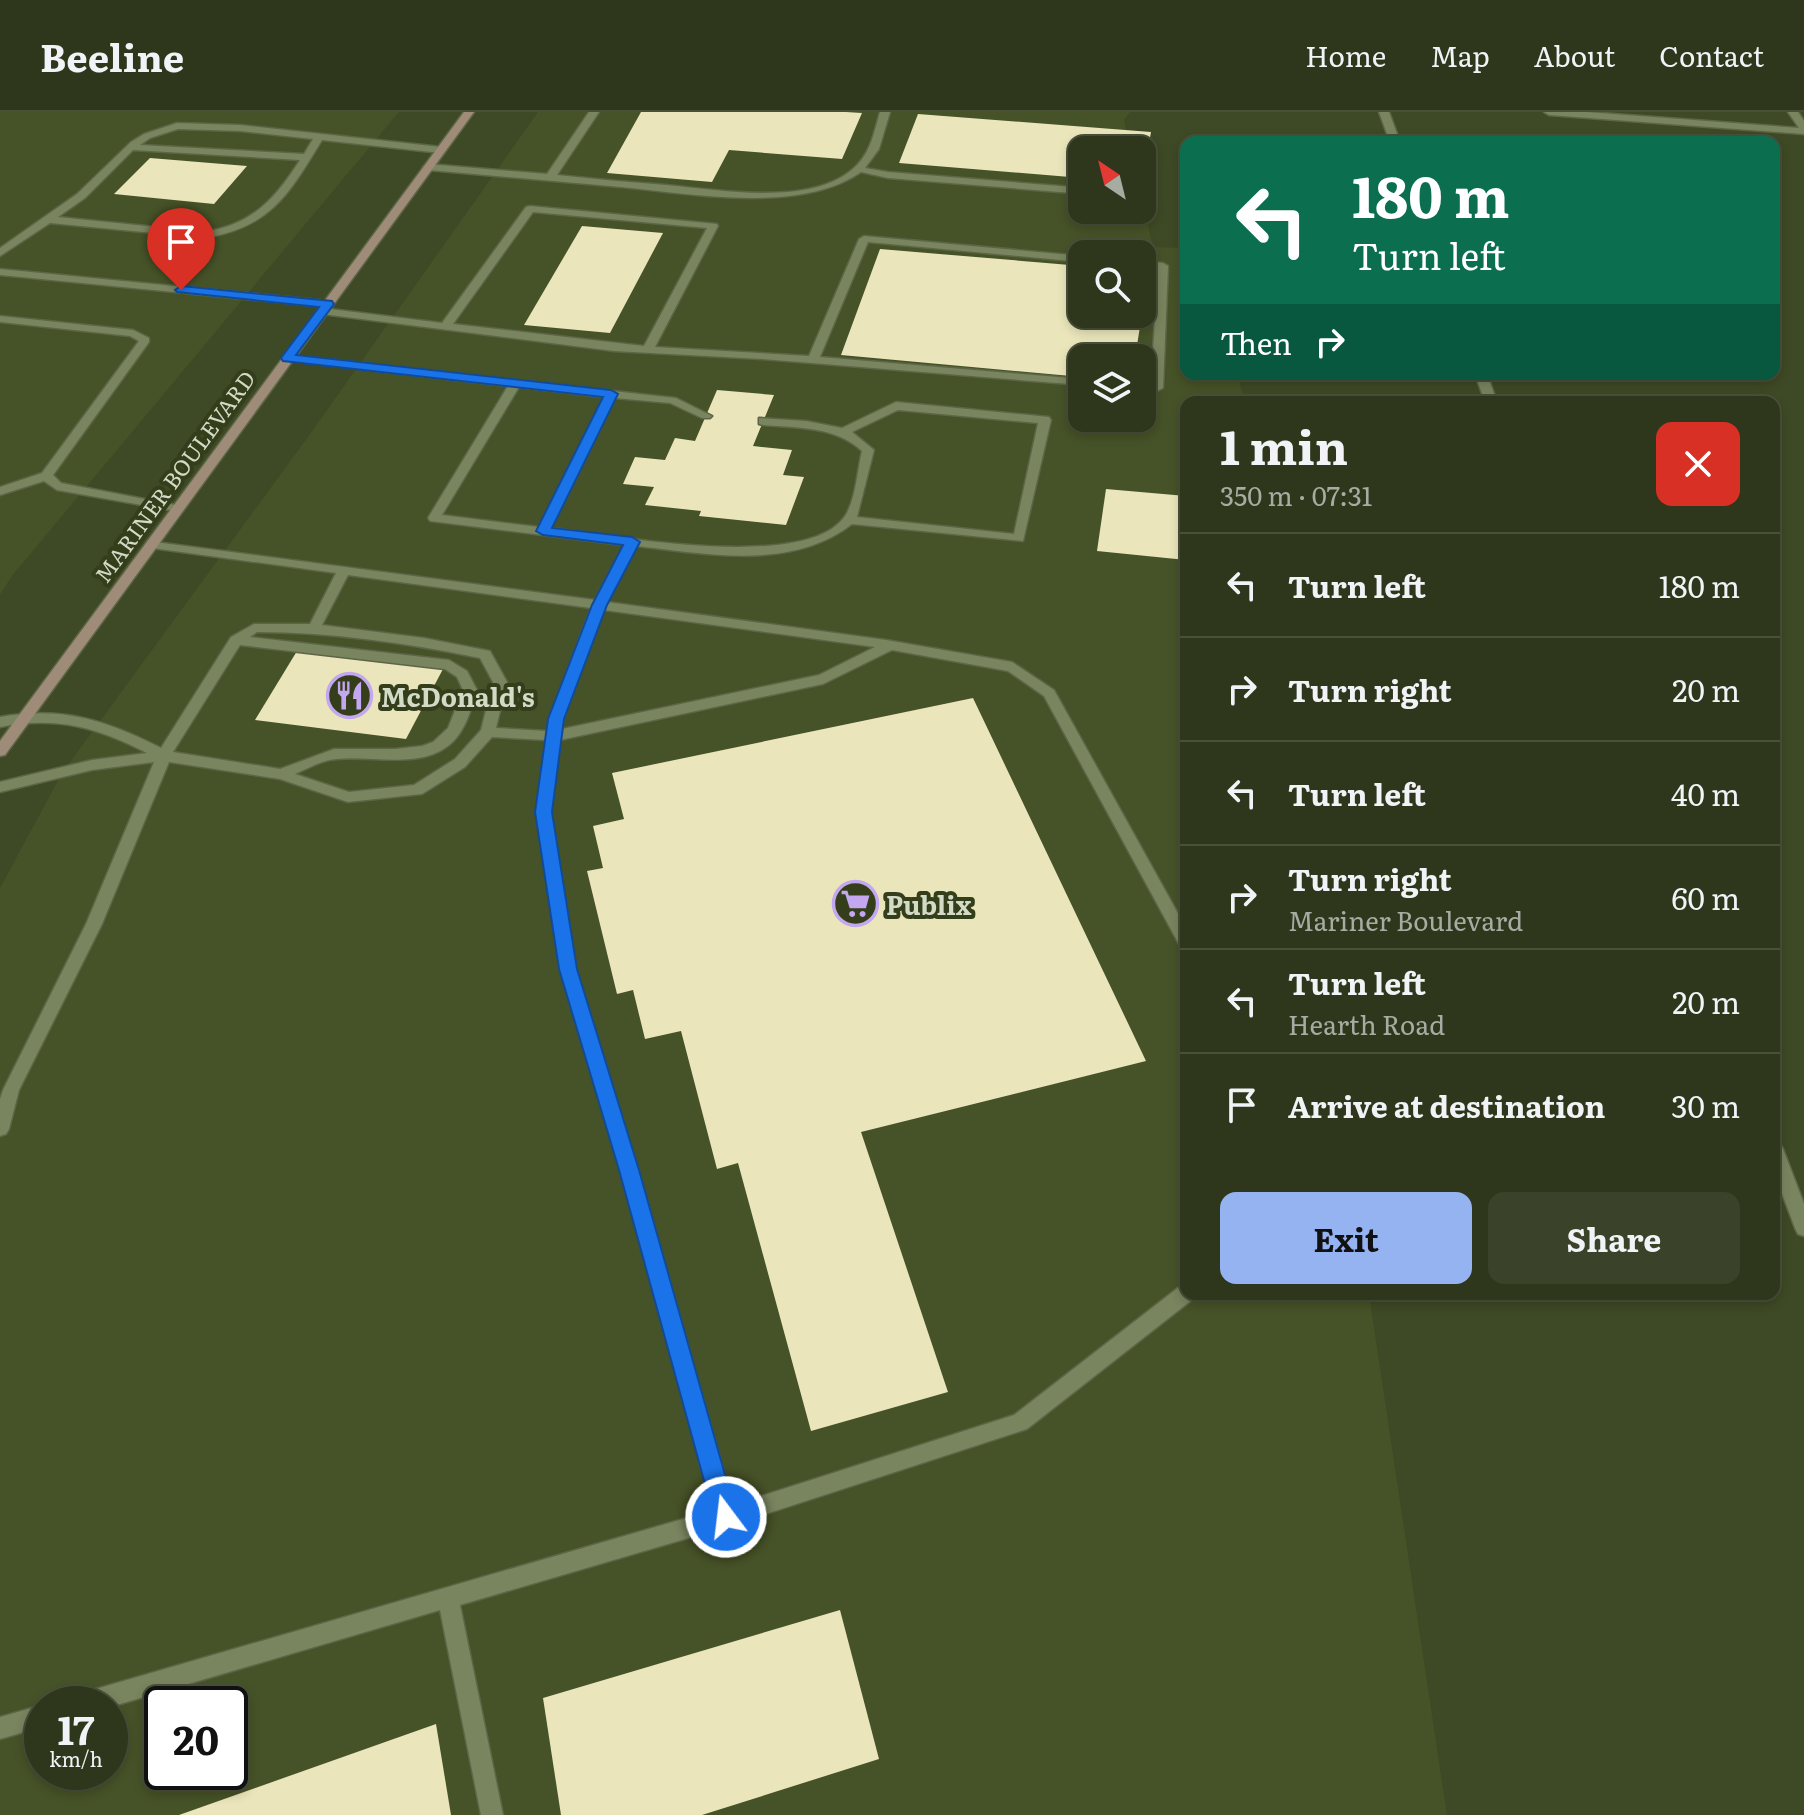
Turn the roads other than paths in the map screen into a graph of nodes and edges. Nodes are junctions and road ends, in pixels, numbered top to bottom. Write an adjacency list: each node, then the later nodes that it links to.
1 (469, 112): 11 (main road, MARINER BOULEVARD)
2 (594, 112): 15 (street)
3 (885, 112): 14 (street)
4 (1384, 112): 8 (street)
5 (1549, 112): 7 (street)
6 (1793, 112): 7 (street)
7 (1804, 130)
8 (1393, 136)
9 (319, 137): 10 (street); 11 (street); 12 (street)
10 (131, 147): 12 (street); 17 (street)
11 (441, 150): 13 (main road, MARINER BOULEVARD)
12 (306, 157): 17 (street)
13 (428, 167): 15 (street); 22 (main road, MARINER BOULEVARD)
14 (858, 169): 15 (street); 16 (street)
15 (550, 178)
16 (1068, 190)
17 (45, 219): 18 (street)
18 (0, 253)
19 (1068, 258): 27 (street)
20 (1156, 265): 30 (street)
21 (2, 274): 22 (street)
22 (325, 308): 24 (street); 26 (main road, MARINER BOULEVARD)
23 (0, 319): 35 (street)
24 (445, 327): 25 (street); 25 (street)
25 (648, 350): 27 (street)
26 (288, 358): 29 (street); 37 (main road, MARINER BOULEVARD)
27 (813, 360): 28 (street)
28 (1068, 381)
29 (515, 384): 31 (street); 39 (street)
30 (1156, 388)
31 (611, 394): 32 (street); 39 (street)
32 (706, 416)
33 (763, 421): 34 (street)
34 (846, 431): 38 (street); 38 (street)
35 (46, 476): 36 (street); 37 (street)
36 (0, 491)
37 (177, 509): 41 (main road, MARINER BOULEVARD)
38 (850, 520): 40 (street)
39 (543, 531): 40 (street)
40 (632, 542): 43 (street)
41 (152, 544): 42 (street); 47 (main road, MARINER BOULEVARD)
42 (344, 570): 43 (street); 44 (street)
43 (599, 605): 46 (street); 50 (street)
44 (314, 628): 45 (street); 49 (street)
45 (236, 640): 52 (street); 53 (street)
46 (890, 645): 50 (street); 55 (street)
47 (25, 716): 48 (street); 51 (main road, MARINER BOULEVARD); 52 (street)
48 (0, 722)
49 (488, 732): 50 (street); 53 (street)
50 (554, 736): 60 (street)
51 (0, 751)
52 (164, 756): 53 (street); 54 (street); 56 (street)
53 (281, 774)
54 (0, 787)
55 (1180, 931)
56 (0, 1129)
57 (1780, 1165): 58 (street)
58 (1804, 1228)
59 (1180, 1298): 60 (street)
60 (726, 1517): 61 (street)
61 (448, 1597): 62 (street); 65 (street)
62 (128, 1691)
63 (24, 1721): 64 (street)
64 (0, 1728)
65 (492, 1815)

